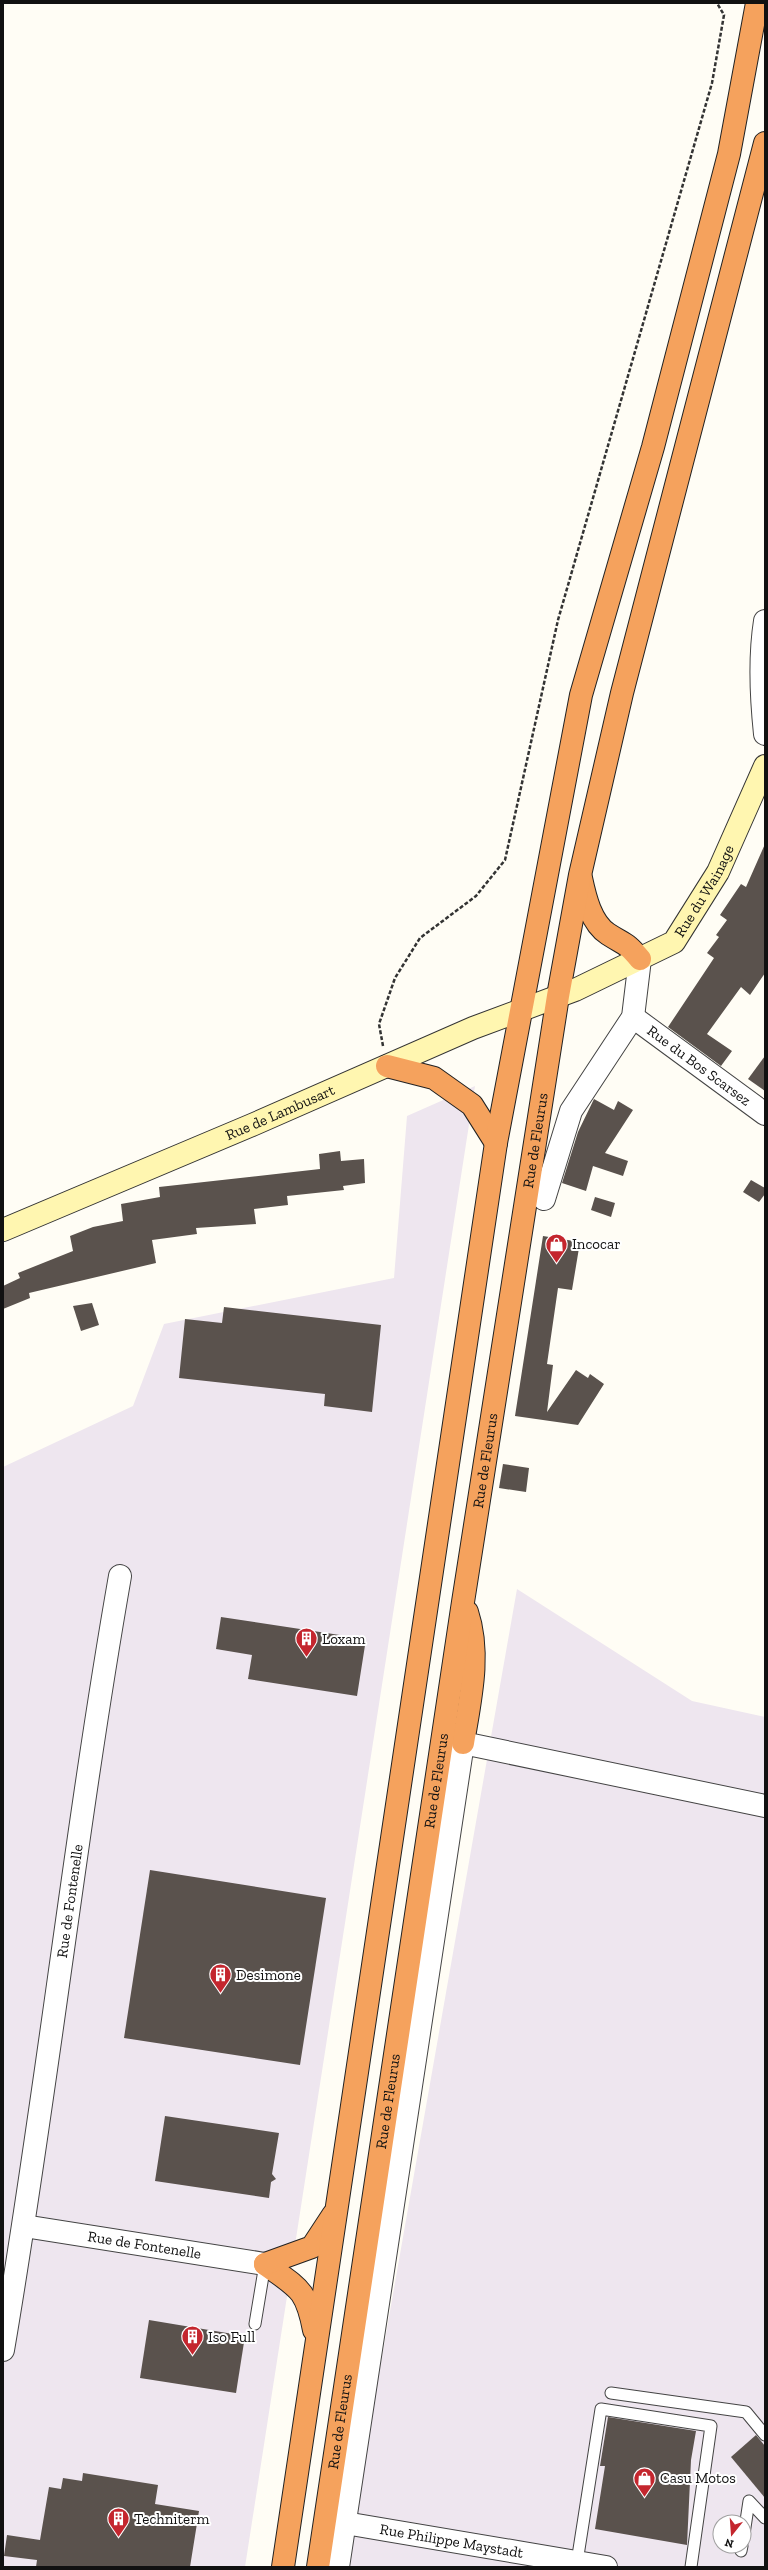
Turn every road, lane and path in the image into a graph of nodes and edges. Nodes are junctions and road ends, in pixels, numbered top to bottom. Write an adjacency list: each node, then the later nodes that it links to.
1 (717, 3): 12 (path)
2 (757, 3): 10 (highway)
3 (765, 142): 7 (highway, Rue de Fleurus)
4 (765, 620): 5 (street)
5 (765, 734)
6 (765, 766): 8 (main road, Rue du Wainage)
7 (580, 875): 8 (highway); 9 (highway, Rue de Fleurus)
8 (640, 959): 9 (main road, Rue du Wainage); 11 (street, Rue de Fleurus)
9 (558, 996): 10 (main road, Rue de Lambusart); 18 (highway, Rue de Fleurus)
10 (521, 1009): 12 (main road, Rue de Lambusart); 14 (highway)
11 (633, 1017): 13 (street, Rue du Bos Scarsez); 15 (street, Rue de Fleurus)
12 (387, 1066): 14 (highway); 16 (main road, Rue de Lambusart)
13 (765, 1114)
14 (496, 1144): 21 (highway)
15 (544, 1199)
16 (3, 1230)
17 (120, 1576): 22 (street, Rue de Fontenelle)
18 (463, 1602): 19 (highway); 34 (highway, Rue de Fleurus)
19 (463, 1743): 20 (street); 31 (street)
20 (765, 1806)
21 (338, 2205): 23 (highway); 25 (highway)
22 (24, 2226): 23 (street, Rue de Fontenelle); 26 (street, Rue de Fontenelle)
23 (264, 2264): 24 (lane); 25 (highway)
24 (254, 2324)
25 (316, 2344): 33 (highway)
26 (3, 2350)
27 (611, 2393): 28 (lane)
28 (765, 2435)
29 (747, 2514): 30 (lane)
30 (765, 2518)
31 (345, 2523): 32 (street, Rue Philippe Maystadt); 35 (street)
32 (577, 2562): 36 (street, Rue Philippe Maystadt); 37 (lane)
33 (283, 2567)
34 (318, 2567)
35 (338, 2567)
36 (606, 2567)
37 (691, 2567)

